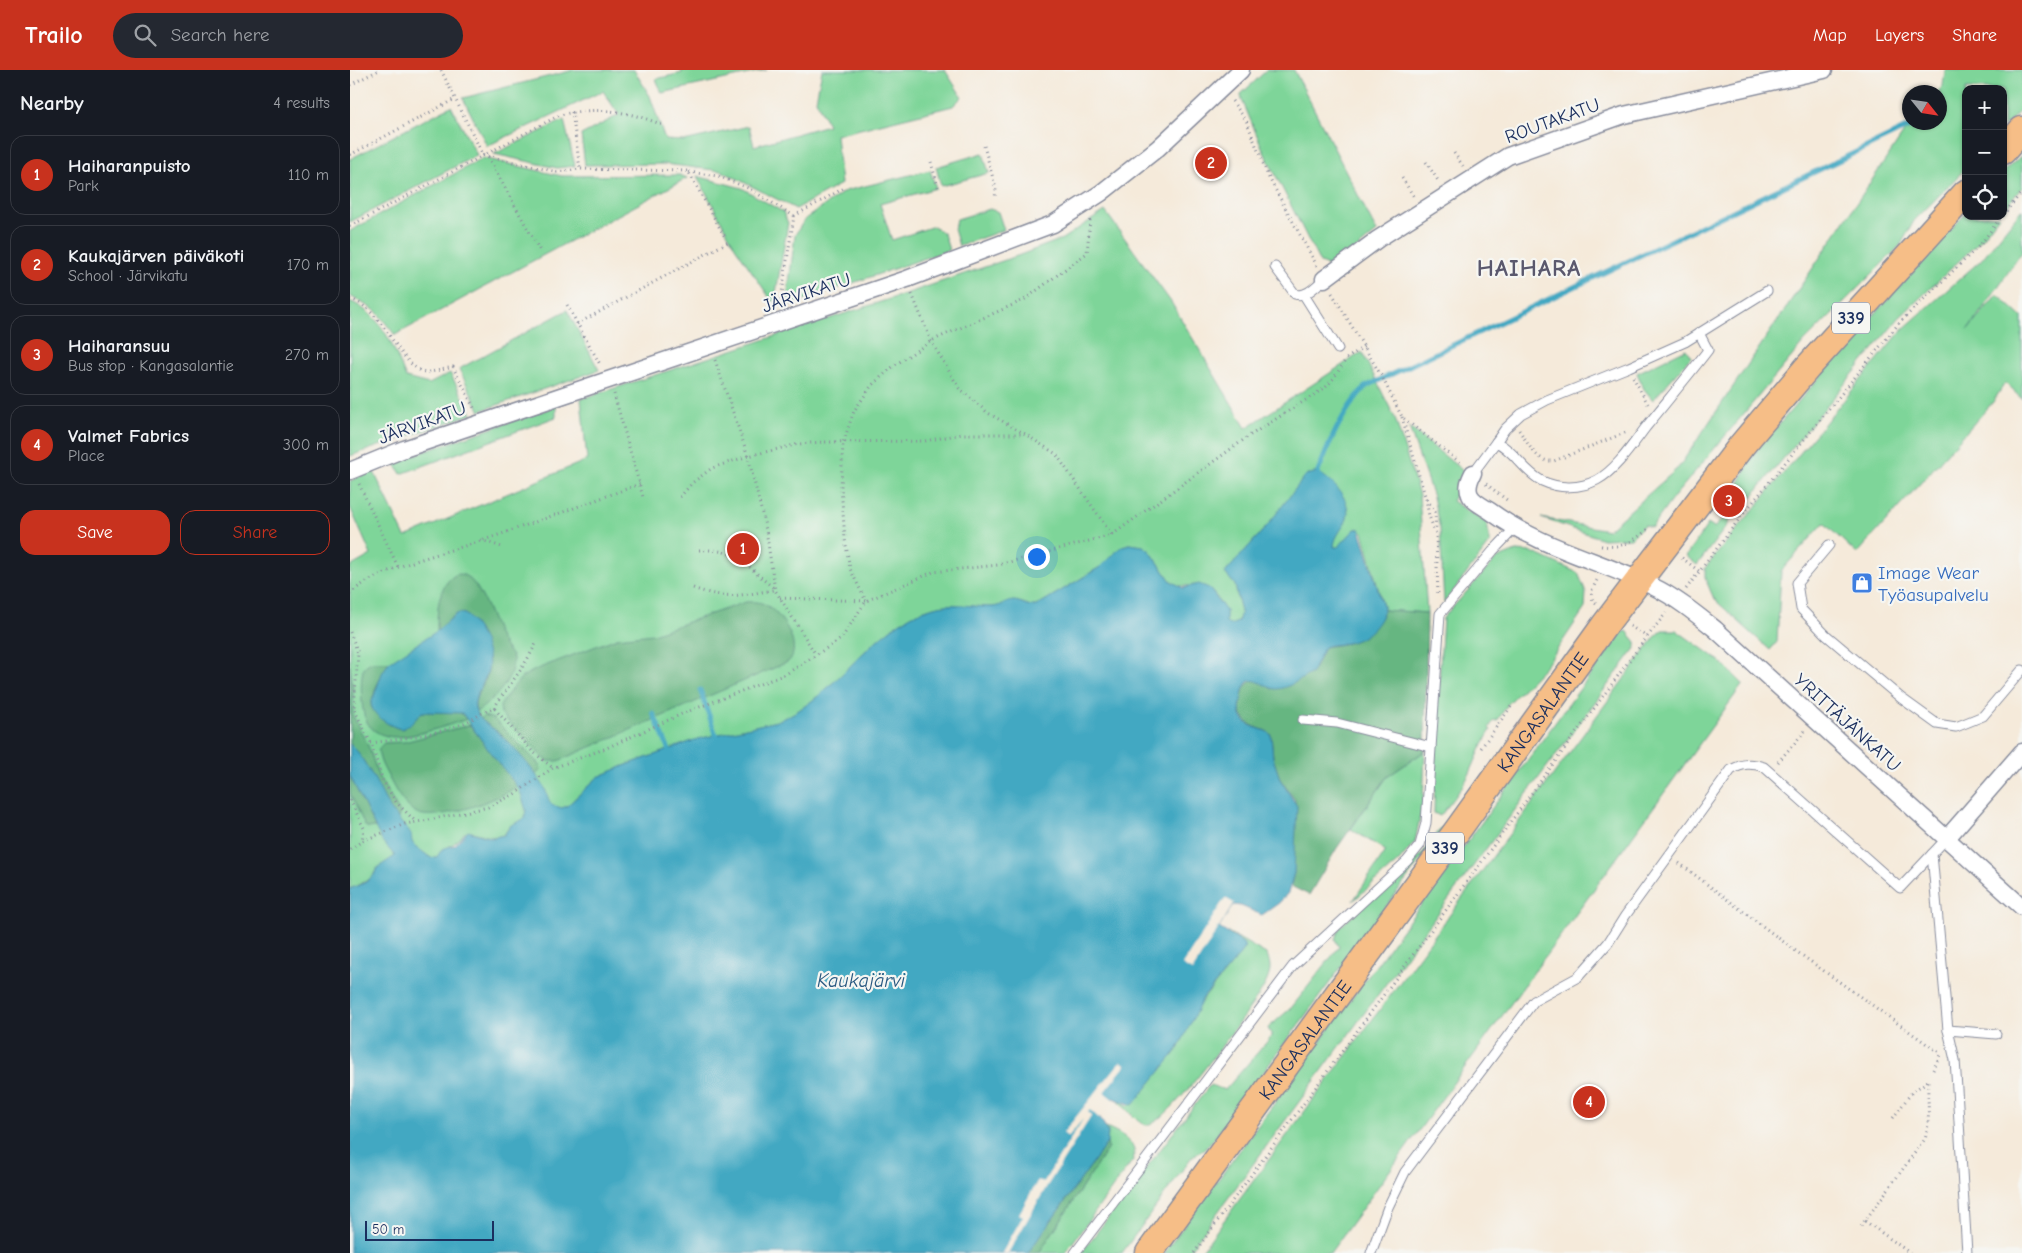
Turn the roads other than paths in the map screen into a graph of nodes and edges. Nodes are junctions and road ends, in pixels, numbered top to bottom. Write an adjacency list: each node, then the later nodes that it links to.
1 (1824, 70): 9 (street, ROUTAKATU)
2 (1234, 72): 15 (street, JÄRVIKATU)
3 (2022, 130): 5 (main road)
4 (2022, 143): 6 (main road)
5 (2007, 147)
6 (2007, 156)
7 (1962, 197): 19 (main road, KANGASALANTIE / 339)
8 (1275, 267): 11 (lane)
9 (1324, 279): 11 (lane)
10 (1767, 291): 12 (lane)
11 (1304, 295): 13 (lane)
12 (1700, 333): 14 (lane); 14 (lane)
13 (1338, 349)
14 (1496, 442): 16 (lane)
15 (352, 471)
16 (1473, 473): 17 (street, YRITTÄJÄNKATU)
17 (1516, 528): 19 (street, YRITTÄJÄNKATU); 22 (lane)
18 (1829, 545): 20 (lane)
19 (1639, 580): 24 (street, YRITTÄJÄNKATU); 30 (main road, KANGASALANTIE / 339)
20 (2022, 670)
21 (1302, 720): 22 (lane)
22 (1431, 746): 29 (lane)
23 (2022, 752): 24 (street)
24 (1947, 838): 25 (lane); 26 (street, YRITTÄJÄNKATU)
25 (1932, 854): 27 (lane); 31 (lane)
26 (2022, 907)
27 (1948, 1030): 28 (lane); 32 (lane)
28 (1996, 1034)
29 (1075, 1253)
30 (1149, 1253)
31 (1371, 1253)
32 (1967, 1253)

